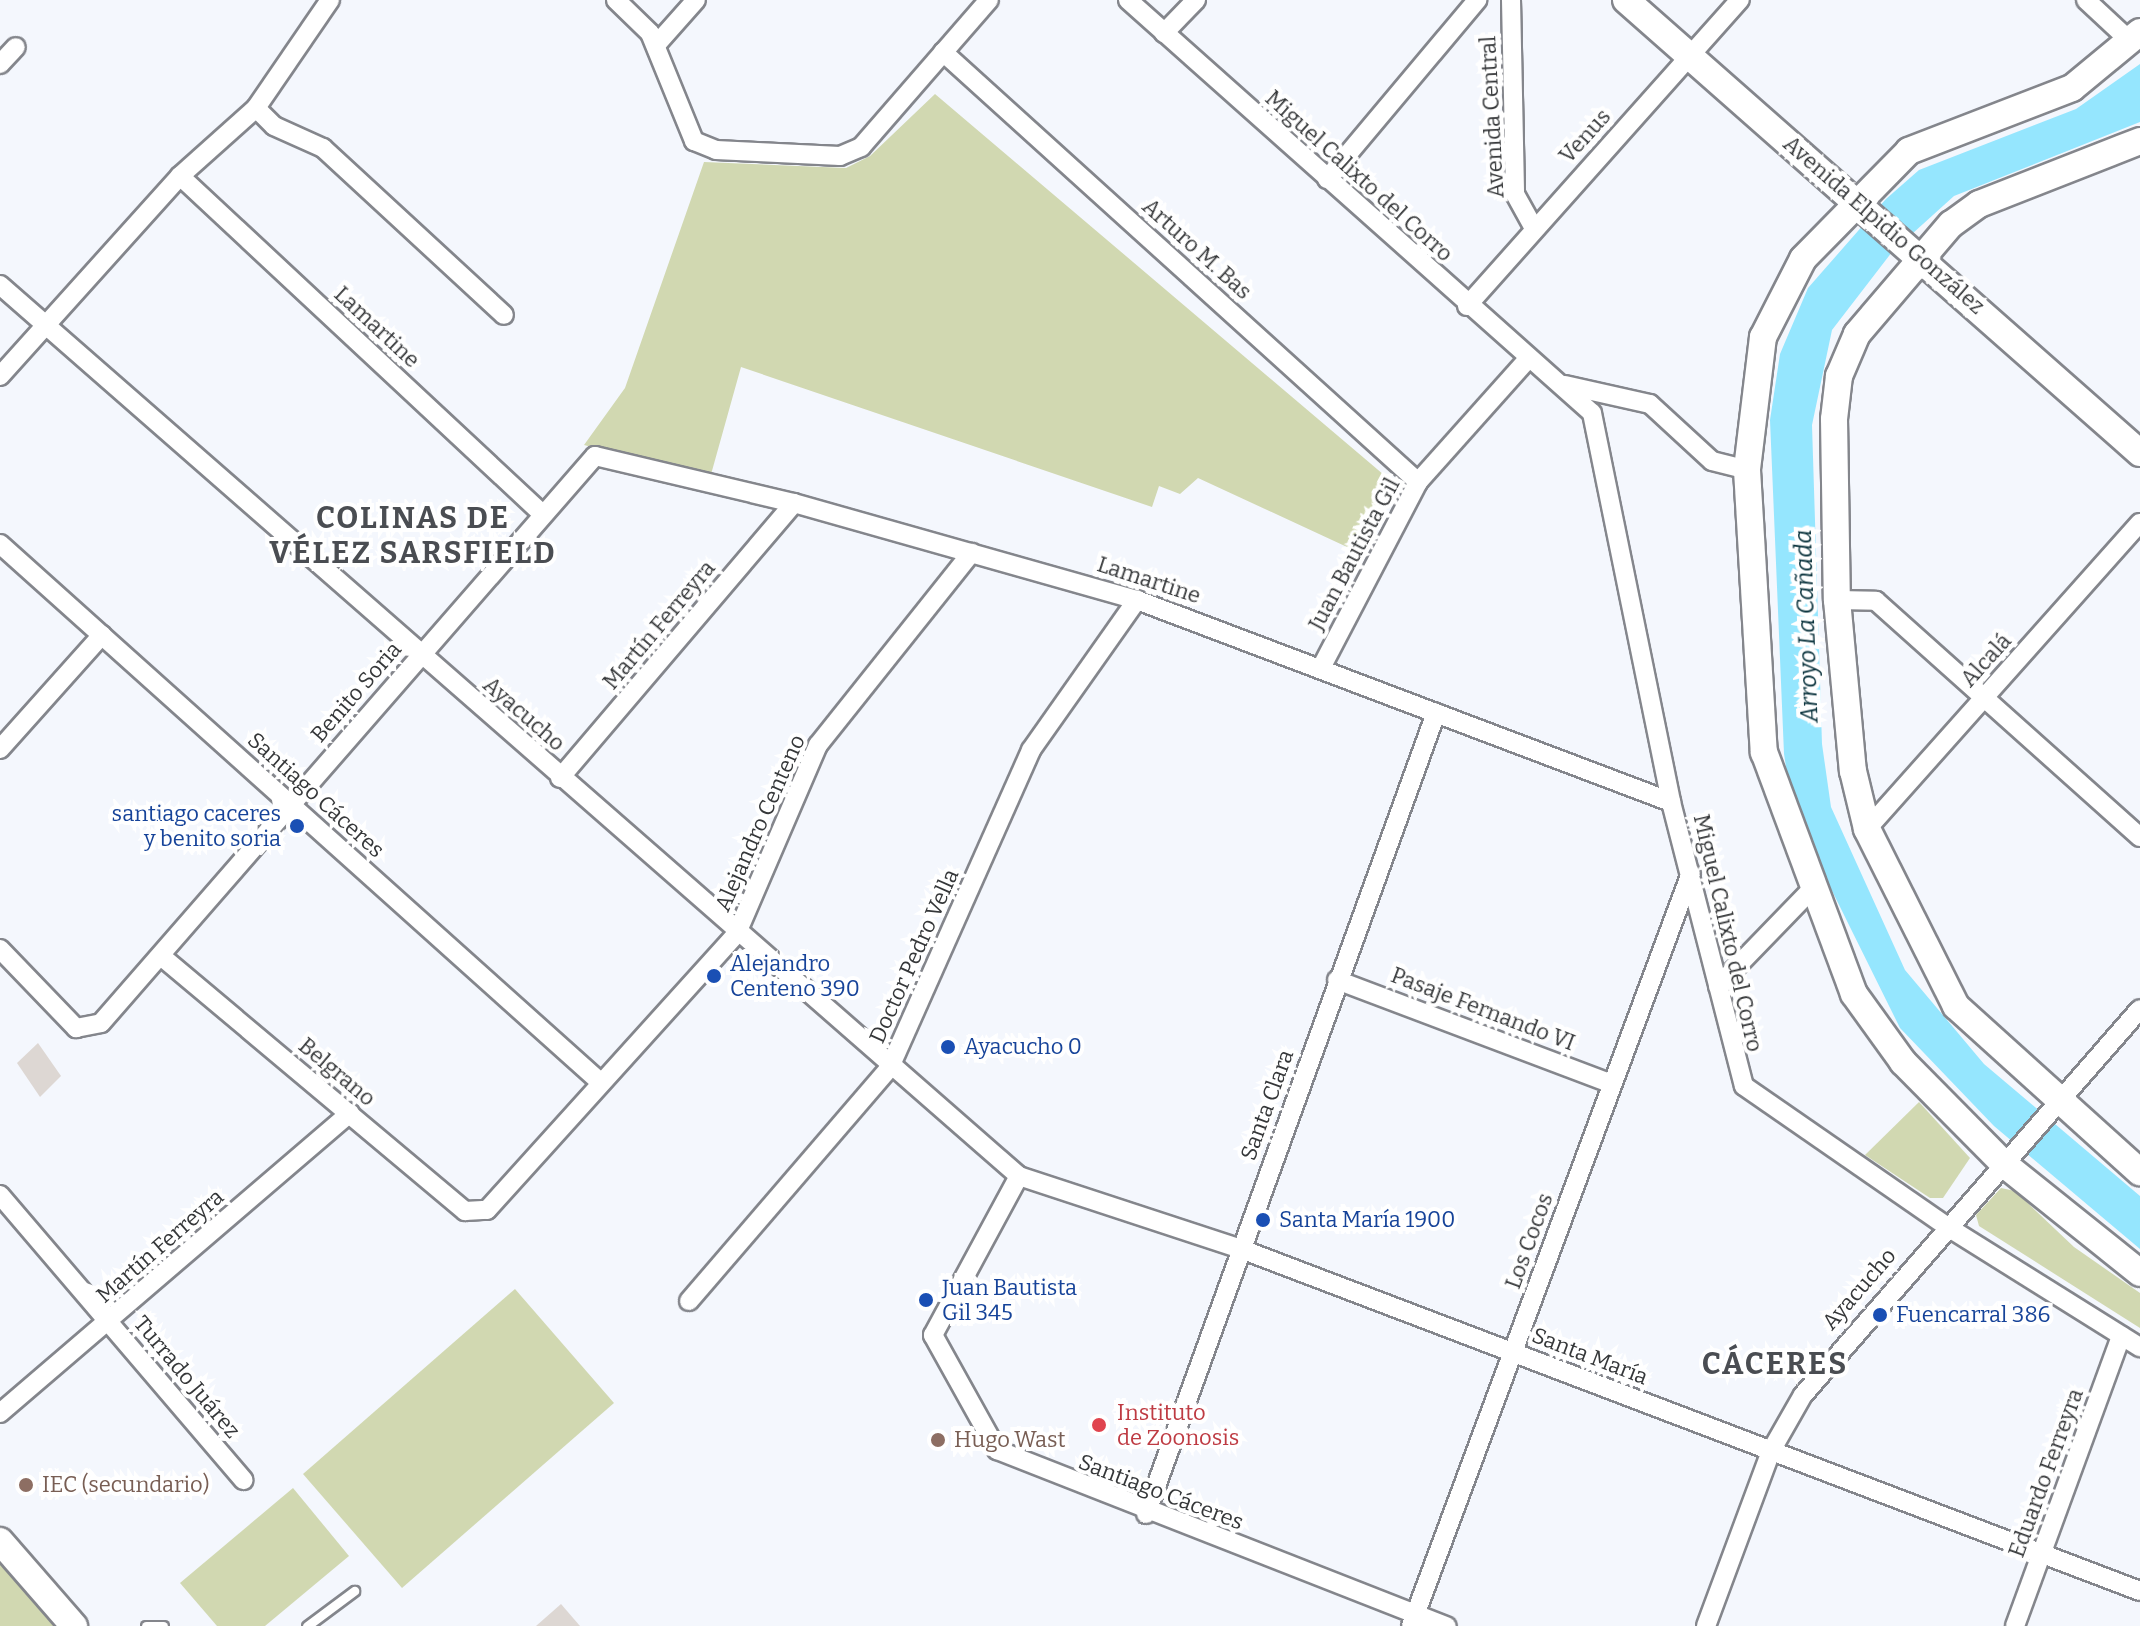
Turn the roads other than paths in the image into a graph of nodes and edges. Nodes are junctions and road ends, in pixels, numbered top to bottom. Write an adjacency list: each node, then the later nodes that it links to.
1 (330, 0): 19 (street)
2 (616, 0): 14 (street)
3 (696, 0): 14 (street)
4 (989, 0): 16 (street)
5 (1128, 0): 12 (street, Miguel Calixto del Corro)
6 (1196, 0): 12 (street)
7 (1477, 0): 22 (street)
8 (1511, 0): 24 (street, Avenida Central)
9 (1626, 0): 17 (main road, Avenida Elpidio González)
10 (1740, 0): 17 (street, Venus)
11 (2086, 0): 13 (street)
12 (1164, 33): 22 (street, Miguel Calixto del Corro)
13 (2136, 37): 23 (main road)
14 (656, 45): 16 (street)
15 (16, 47): 18 (street)
16 (943, 52): 36 (street, Arturo M. Bas)
17 (1690, 57): 23 (main road, Avenida Elpidio González); 24 (street, Venus)
18 (0, 64)
19 (256, 108): 21 (street); 28 (street)
20 (2140, 141): 25 (main road)
21 (180, 176): 29 (street); 38 (street, Lamartine)
22 (1327, 179): 27 (street, Miguel Calixto del Corro)
23 (1863, 204): 25 (main road, Avenida Elpidio González); 35 (main road)
24 (1534, 228): 27 (street, Venus)
25 (1915, 250): 33 (main road, Avenida Elpidio González); 43 (main road)
26 (0, 285): 29 (street, Ayacucho)
27 (1467, 306): 30 (street, Miguel Calixto del Corro)
28 (504, 315)
29 (46, 325): 31 (street); 45 (street, Ayacucho)
30 (1527, 360): 32 (street, Miguel Calixto del Corro); 36 (street, Juan Bautista Gil)
31 (0, 376)
32 (1562, 384): 35 (street, Miguel Calixto del Corro); 51 (street, Miguel Calixto del Corro)
33 (2140, 453)
34 (595, 456): 37 (street, Lamartine); 38 (street, Benito Soria)
35 (1747, 470): 56 (main road)
36 (1418, 482): 46 (street, Juan Bautista Gil)
37 (794, 503): 41 (street, Lamartine); 50 (street, Martín Ferreyra)
38 (542, 513): 45 (street, Benito Soria)
39 (2140, 523): 47 (street, Alcalá)
40 (0, 544): 44 (street, Santiago Cáceres)
41 (971, 553): 42 (street, Lamartine); 57 (street, Alejandro Centeno)
42 (1137, 600): 46 (street, Lamartine); 63 (street, Doctor Pedro Vella)
43 (1837, 600): 47 (street); 53 (main road)
44 (102, 635): 49 (street); 52 (street, Santiago Cáceres)
45 (420, 654): 50 (street, Ayacucho); 52 (street, Benito Soria)
46 (1322, 666): 48 (street, Lamartine)
47 (1983, 700): 53 (street, Alcalá); 54 (street)
48 (1436, 713): 51 (street, Lamartine); 60 (street, Santa Clara)
49 (0, 749)
50 (560, 778): 57 (street, Ayacucho)
51 (1671, 802): 55 (street, Miguel Calixto del Corro)
52 (291, 804): 59 (street, Benito Soria); 64 (street, Santiago Cáceres)
53 (1867, 829): 66 (main road)
54 (2140, 837)
55 (1691, 873): 61 (street, Miguel Calixto del Corro); 65 (street, Los Cocos)
56 (1812, 889): 61 (street); 68 (main road)
57 (737, 933): 63 (street, Ayacucho); 64 (street, Alejandro Centeno)
58 (0, 949): 59 (street, Benito Soria)
59 (161, 956): 67 (street, Belgrano)
60 (1337, 980): 65 (street, Pasaje Fernando VI); 74 (street, Santa Clara)
61 (1718, 986): 73 (street, Miguel Calixto del Corro)
62 (2140, 1009): 66 (street, Ayacucho)
63 (890, 1067): 70 (street, Ayacucho); 76 (street, Doctor Pedro Vella)
64 (600, 1082): 72 (street, Alejandro Centeno)
65 (1612, 1084): 80 (street, Los Cocos)
66 (2054, 1106): 68 (street, Ayacucho); 69 (main road)
67 (350, 1113): 72 (street, Belgrano); 77 (street, Martín Ferreyra)
68 (2007, 1160): 73 (street, Ayacucho); 75 (main road)
69 (2140, 1172)
70 (1019, 1176): 74 (street, Santa María); 84 (street, Santiago Cáceres)
71 (0, 1195): 77 (street, Turrado Juárez)
72 (487, 1210)
73 (1946, 1226): 78 (street, Miguel Calixto del Corro); 82 (street, Ayacucho)
74 (1241, 1249): 80 (street, Santa María); 84 (street, Santa Clara)
75 (2140, 1273)
76 (689, 1301)
77 (109, 1322): 81 (street, Martín Ferreyra); 83 (street, Turrado Juárez)
78 (2121, 1336): 79 (street, Miguel Calixto del Corro); 86 (street, Eduardo Ferreyra)
79 (2140, 1347)
80 (1513, 1353): 82 (street, Santa María); 89 (street, Los Cocos)
81 (0, 1413)
82 (1771, 1451): 86 (street, Santa María); 95 (street, Ayacucho)
83 (243, 1480)
84 (1146, 1514): 89 (street, Santiago Cáceres)
85 (0, 1541): 90 (main road)
86 (2042, 1553): 88 (street, Santa María); 96 (street, Eduardo Ferreyra)
87 (354, 1591): 93 (lane)
88 (2140, 1591)
89 (1413, 1620): 94 (street, Santiago Cáceres)
90 (74, 1626)
91 (146, 1626): 92 (lane)
92 (163, 1626)
93 (307, 1626)
94 (1447, 1626)
95 (1706, 1626)
96 (2015, 1626)

